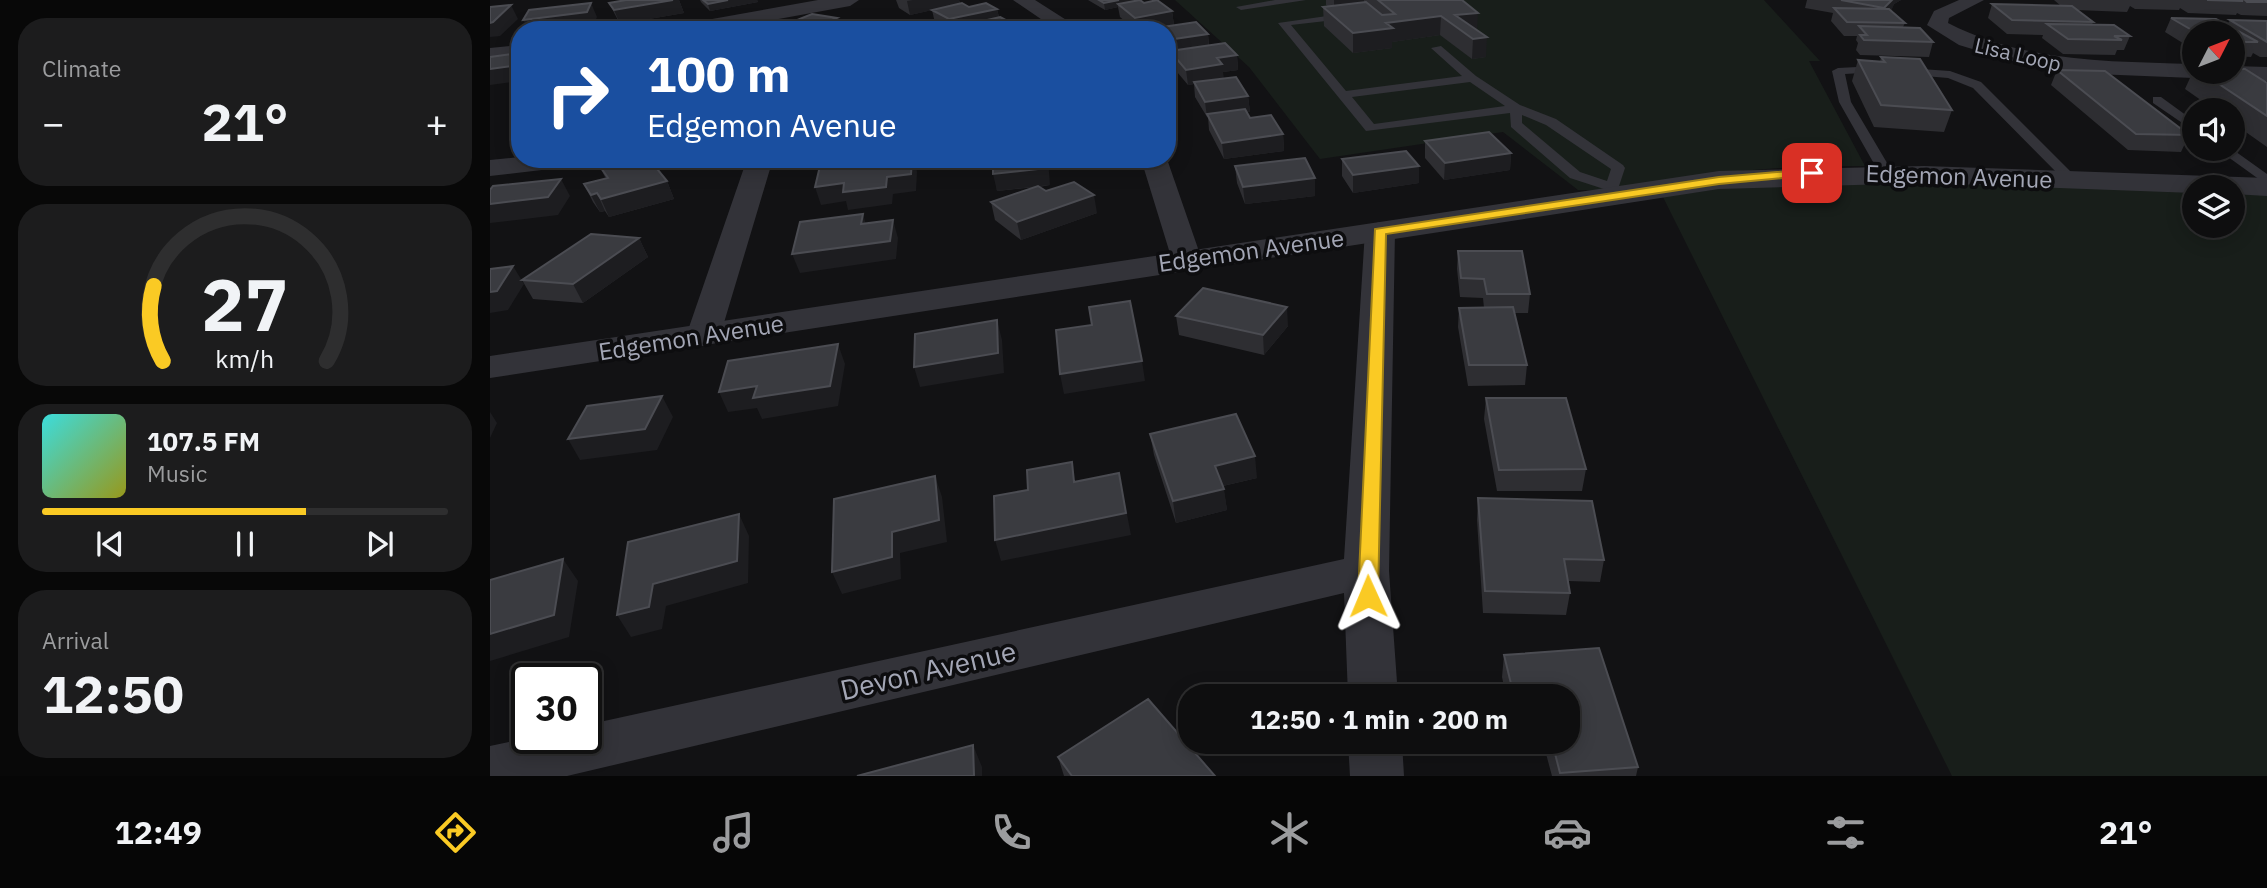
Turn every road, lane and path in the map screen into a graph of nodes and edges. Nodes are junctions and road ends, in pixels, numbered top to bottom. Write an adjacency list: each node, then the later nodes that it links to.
1 (850, 0): 7 (street)
2 (1021, 0): 8 (street)
3 (1301, 0): 5 (lane)
4 (1975, 0): 12 (street, Lisa Loop)
5 (1241, 7)
6 (1351, 13): 16 (lane)
7 (735, 21)
8 (1057, 21)
9 (1437, 48): 15 (lane)
10 (511, 52): 11 (street)
11 (490, 54)
12 (2182, 71)
13 (2245, 73): 14 (street)
14 (2267, 74)
15 (1472, 78): 16 (lane); 18 (lane)
16 (1343, 95): 18 (lane)
17 (2157, 100): 19 (lane)
18 (1516, 108): 29 (lane); 29 (lane)
19 (2182, 118)
20 (2240, 161): 27 (lane)
21 (511, 166): 22 (street)
22 (490, 168)
23 (759, 168): 32 (street)
24 (1157, 168): 31 (street)
25 (1886, 173): 26 (street, Edgemon Avenue); 26 (lane); 29 (street, Edgemon Avenue)
26 (2073, 180): 28 (street, Edgemon Avenue)
27 (2267, 181)
28 (2267, 187)
29 (1617, 191): 30 (street, Edgemon Avenue)
30 (1380, 231): 31 (street, Edgemon Avenue); 34 (street)
31 (1187, 260): 32 (street, Edgemon Avenue)
32 (703, 335): 33 (street, Edgemon Avenue)
33 (490, 368)
34 (1366, 570): 35 (street); 37 (street, Devon Avenue)
35 (1372, 684)
36 (1376, 754): 38 (street)
37 (490, 770)
38 (1377, 776)

